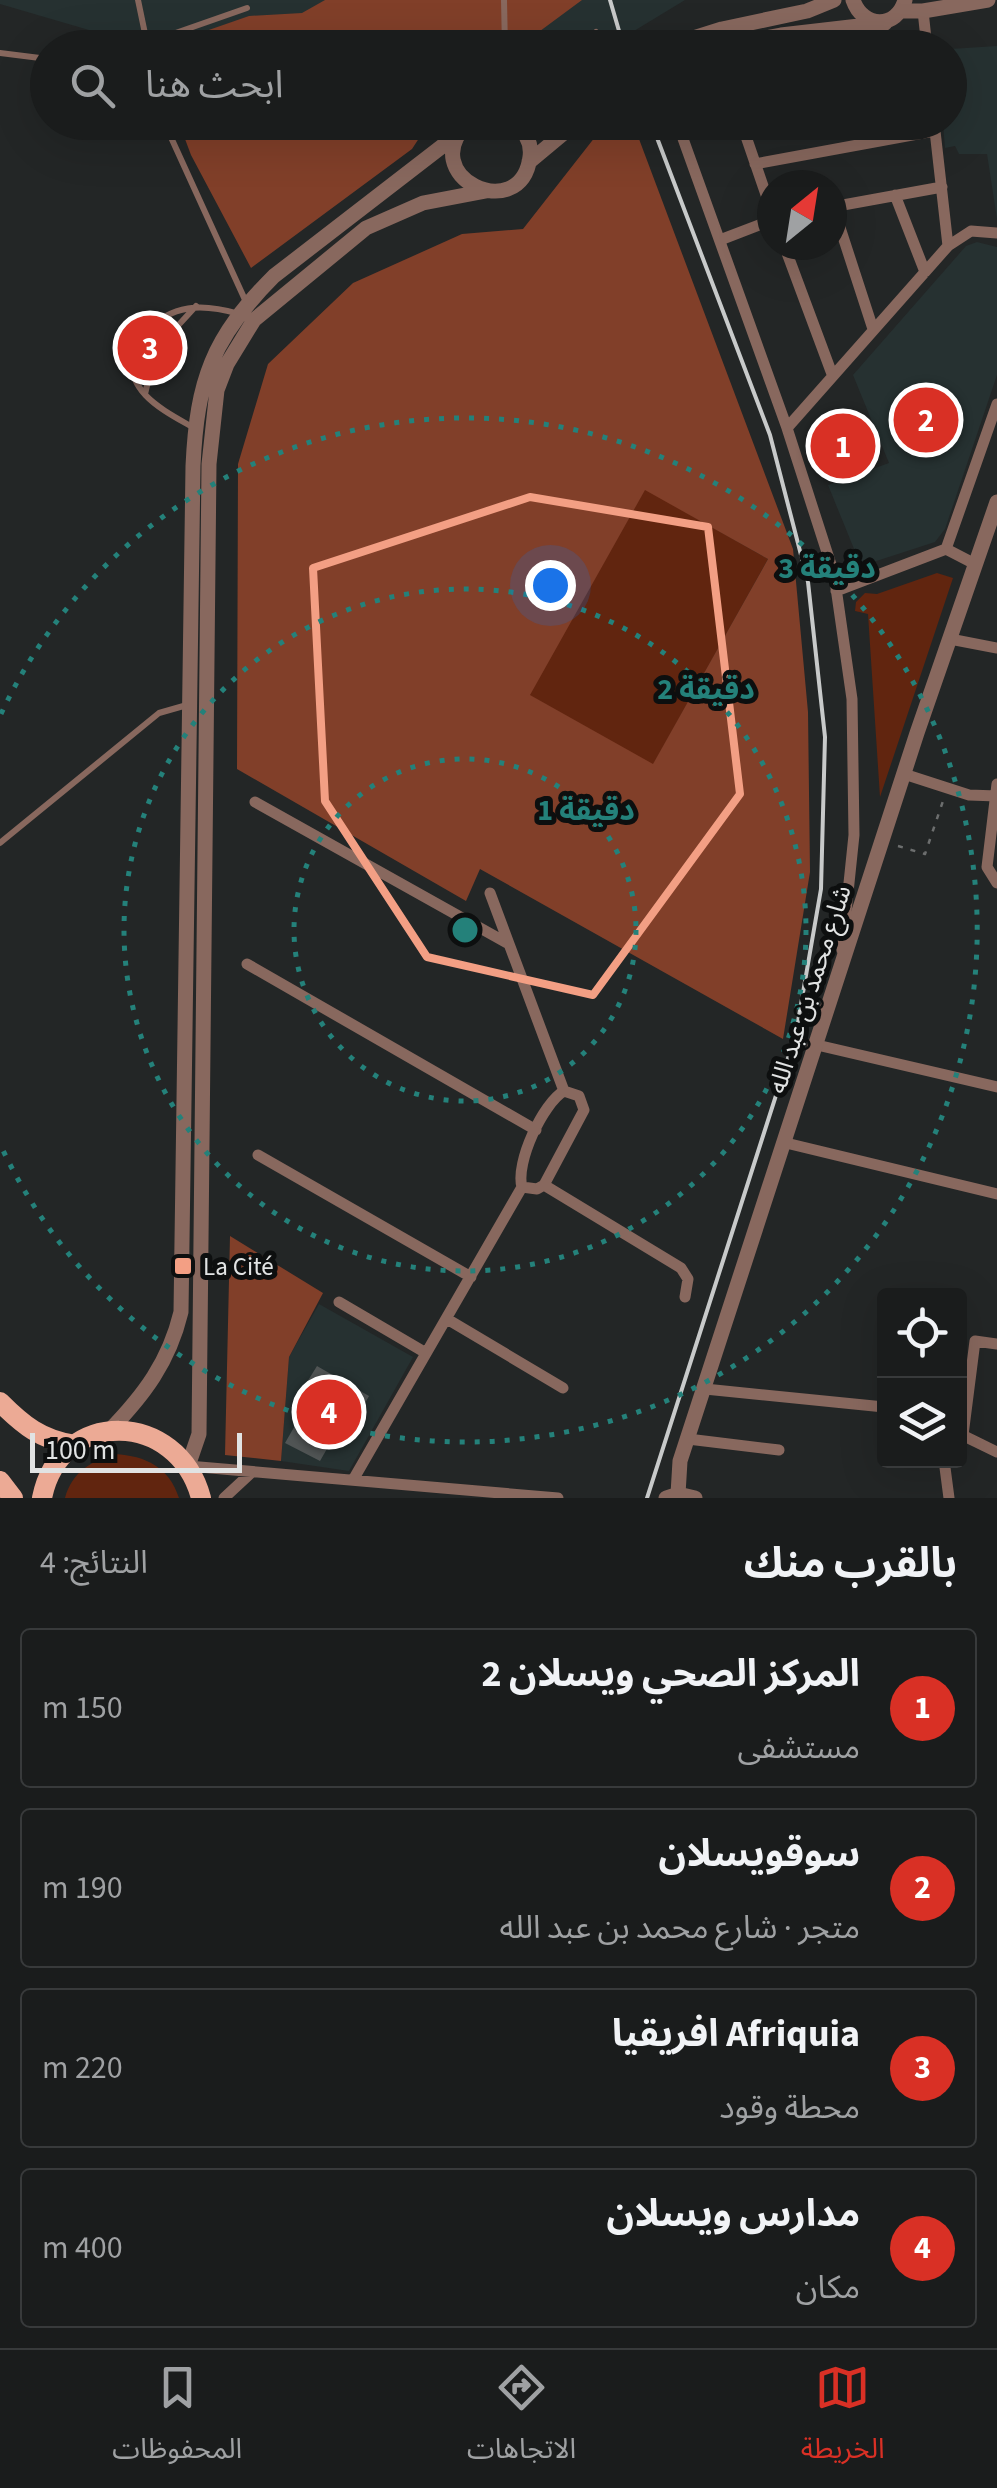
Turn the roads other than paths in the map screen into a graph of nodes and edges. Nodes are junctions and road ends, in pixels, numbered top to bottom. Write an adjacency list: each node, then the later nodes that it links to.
1 (138, 0): 10 (lane)
2 (504, 0): 12 (lane)
3 (834, 0): 13 (street)
4 (853, 0): 9 (street)
5 (988, 0): 7 (street)
6 (904, 5): 7 (street); 9 (street)
7 (935, 6)
8 (247, 8): 11 (lane)
9 (884, 22): 14 (street)
10 (144, 30)
11 (188, 30)
12 (505, 30)
13 (719, 30)
14 (815, 30)
15 (0, 53): 16 (lane)
16 (30, 57)
17 (172, 140): 41 (lane)
18 (448, 140): 41 (street)
19 (459, 140): 30 (street)
20 (528, 140): 26 (street)
21 (556, 140): 26 (street)
22 (684, 140): 35 (street)
23 (746, 140): 27 (street)
24 (868, 140): 27 (street)
25 (936, 140): 29 (street)
26 (530, 162): 30 (street)
27 (755, 164): 28 (street)
28 (757, 170)
29 (942, 187): 31 (street); 36 (street)
30 (486, 192): 41 (street)
31 (896, 196): 32 (street); 39 (street)
32 (847, 204)
33 (757, 226): 35 (street)
34 (997, 233): 36 (street)
35 (720, 240): 51 (street)
36 (948, 246): 39 (street)
37 (847, 249): 42 (street)
38 (790, 260): 47 (street)
39 (925, 272): 42 (street)
40 (197, 306): 41 (lane); 43 (lane); 44 (lane)
41 (247, 312): 52 (street)
42 (873, 329): 47 (street)
43 (143, 333)
44 (162, 343)
45 (133, 351): 48 (lane)
46 (153, 361): 48 (lane)
47 (832, 374): 51 (street)
48 (145, 396): 52 (lane)
49 (997, 404): 50 (street)
50 (994, 422): 54 (street)
51 (786, 428): 56 (street)
52 (203, 430): 59 (street); 96 (street)
53 (997, 502): 55 (street, شارع محمد بن عبد الله)
54 (946, 550): 55 (street); 56 (street)
55 (975, 564): 57 (street, شارع محمد بن عبد الله)
56 (836, 591): 69 (street)
57 (950, 638): 58 (street); 60 (street, شارع محمد بن عبد الله)
58 (997, 648)
59 (188, 704): 64 (lane); 90 (street)
60 (904, 774): 61 (street); 69 (street, شارع محمد بن عبد الله)
61 (996, 792): 63 (street)
62 (255, 802): 67 (street)
63 (993, 833): 65 (street)
64 (0, 843)
65 (997, 884)
66 (490, 893): 67 (street)
67 (507, 943): 72 (street)
68 (247, 964): 73 (street)
69 (840, 974): 70 (street, شارع محمد بن عبد الله)
70 (817, 1044): 71 (street); 74 (street, شارع محمد بن عبد الله)
71 (997, 1087)
72 (564, 1090): 73 (street); 76 (street)
73 (536, 1130): 77 (street)
74 (786, 1143): 78 (street); 86 (street, شارع محمد بن عبد الله)
75 (258, 1154): 79 (street)
76 (544, 1184): 77 (street); 80 (street)
77 (522, 1187): 79 (street)
78 (997, 1194)
79 (471, 1277): 82 (street)
80 (685, 1297)
81 (340, 1302): 84 (street)
82 (447, 1318): 84 (street); 85 (street)
83 (997, 1344): 87 (street)
84 (426, 1353): 99 (street)
85 (564, 1388)
86 (705, 1389): 89 (street); 92 (street, شارع محمد بن عبد الله)
87 (967, 1395)
88 (0, 1402): 93 (main road)
89 (877, 1406)
90 (109, 1431): 93 (main road); 96 (main road)
91 (967, 1438): 95 (street)
92 (688, 1439): 94 (street); 100 (street, شارع محمد بن عبد الله)
93 (74, 1444): 101 (main road)
94 (780, 1450)
95 (997, 1452)
96 (188, 1466): 98 (street); 102 (main road)
97 (945, 1468): 106 (street)
98 (252, 1472): 99 (street); 103 (street)
99 (354, 1480): 104 (street)
100 (672, 1496): 105 (street)
101 (42, 1498)
102 (201, 1498)
103 (224, 1498)
104 (558, 1498)
105 (695, 1498)
106 (949, 1498)

